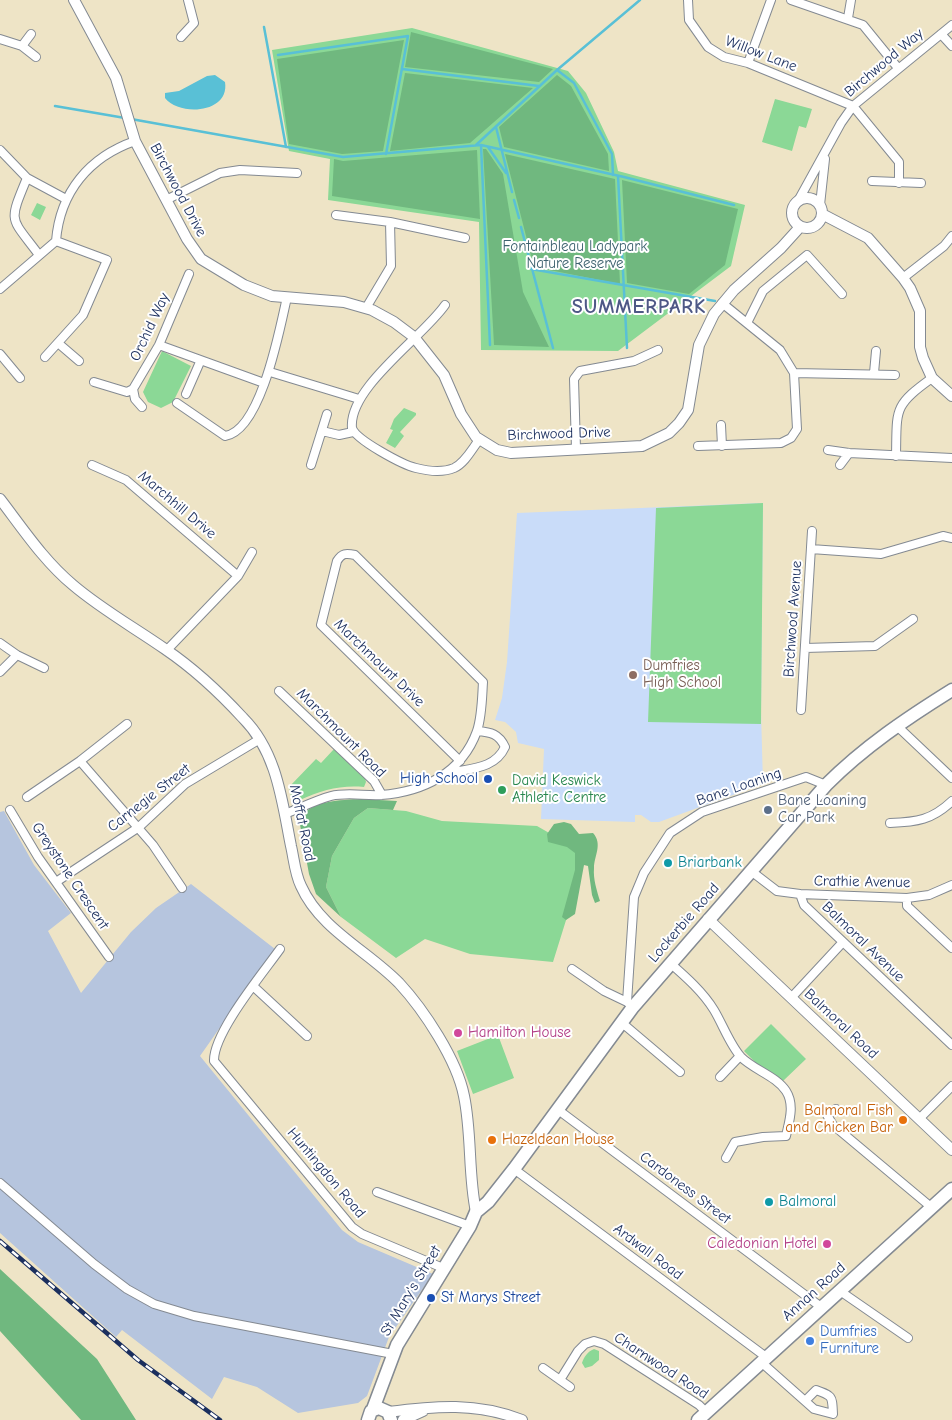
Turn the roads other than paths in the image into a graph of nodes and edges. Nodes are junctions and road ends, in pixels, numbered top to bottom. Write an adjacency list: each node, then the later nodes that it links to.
1 (74, 0): 19 (street, Birchwood Drive)
2 (188, 0): 11 (street)
3 (688, 0): 16 (street, Willow Lane)
4 (771, 0): 16 (street)
5 (792, 0): 7 (street)
6 (850, 0): 7 (street)
7 (848, 18): 17 (street)
8 (952, 25): 10 (street, Birchwood Way)
9 (31, 34): 13 (street)
10 (941, 34): 14 (street); 17 (street, Birchwood Way)
11 (181, 37)
12 (0, 39): 13 (street)
13 (22, 46): 15 (street)
14 (952, 46)
15 (36, 57)
16 (748, 64): 18 (street, Willow Lane)
17 (898, 68): 18 (street, Birchwood Way)
18 (853, 106): 21 (street, Birchwood Way); 25 (street)
19 (135, 141): 27 (street); 28 (street, Birchwood Drive)
20 (0, 150): 23 (street)
21 (826, 154): 29 (street, Birchwood Way); 30 (street, Birchwood Way)
22 (297, 173): 28 (street)
23 (27, 178): 27 (street); 37 (street)
24 (872, 181): 25 (street)
25 (899, 183): 26 (street)
26 (921, 184)
27 (66, 199): 35 (street)
28 (166, 200): 42 (street, Birchwood Drive)
29 (798, 201): 30 (street); 33 (street)
30 (821, 209): 33 (street); 39 (street)
31 (336, 216): 32 (street)
32 (390, 222): 34 (street); 45 (street)
33 (800, 227): 43 (street, Birchwood Drive)
34 (464, 238)
35 (56, 241): 37 (street); 48 (street)
36 (951, 241): 39 (street)
37 (39, 255): 40 (street)
38 (189, 274): 49 (street, Orchid Way)
39 (903, 278): 61 (street)
40 (0, 289)
41 (842, 294): 46 (street)
42 (287, 297): 45 (street, Birchwood Drive); 56 (street)
43 (722, 303): 46 (street); 77 (street, Birchwood Drive)
44 (445, 305): 47 (street)
45 (366, 308): 47 (street, Birchwood Drive)
46 (747, 323): 57 (street)
47 (414, 337): 67 (street); 74 (street, Birchwood Drive)
48 (58, 343): 53 (street); 54 (street)
49 (158, 345): 55 (street); 64 (street, Orchid Way)
50 (658, 350): 77 (street)
51 (876, 350): 58 (street)
52 (0, 354): 60 (street)
53 (45, 357)
54 (79, 361)
55 (200, 362): 63 (street); 65 (street)
56 (270, 372): 63 (street); 67 (street)
57 (794, 373): 58 (street); 76 (street)
58 (874, 373): 59 (street)
59 (895, 376)
60 (20, 378)
61 (932, 378): 66 (street); 80 (street)
62 (94, 382): 64 (street)
63 (264, 383): 68 (street)
64 (133, 389): 69 (street)
65 (186, 394)
66 (952, 396)
67 (359, 399): 73 (street)
68 (177, 403)
69 (142, 407)
70 (327, 414): 72 (street)
71 (721, 425): 76 (street)
72 (322, 431): 73 (street); 83 (street)
73 (353, 432): 74 (street)
74 (479, 440): 77 (street, Birchwood Drive)
75 (698, 446): 76 (street)
76 (722, 446)
77 (576, 449)
78 (828, 450): 79 (street)
79 (849, 454): 80 (street); 84 (street)
80 (896, 456): 81 (street)
81 (952, 458)
82 (92, 465): 90 (street, Marchhill Drive)
83 (310, 465)
84 (840, 465)
85 (0, 499): 94 (street, Moffat Road)
86 (812, 531): 88 (street, Birchwood Avenue)
87 (952, 538): 88 (street)
88 (811, 549): 93 (street, Birchwood Avenue)
89 (252, 552): 90 (street)
90 (238, 576): 94 (street)
91 (913, 619): 93 (street)
92 (0, 643): 95 (street)
93 (805, 648): 100 (street, Birchwood Avenue)
94 (167, 650): 104 (street, Moffat Road)
95 (17, 655): 96 (street); 97 (street)
96 (44, 668)
97 (0, 672)
98 (952, 690): 102 (main road, Lockerbie Road)
99 (279, 691): 110 (street, Marchmount Road)
100 (801, 710)
101 (127, 724): 105 (street)
102 (896, 725): 108 (street); 109 (main road, Lockerbie Road)
103 (477, 731): 106 (street); 106 (street, Marchmount Drive); 107 (street)
104 (260, 739): 114 (street, Moffat Road); 116 (street, Carnegie Street)
105 (80, 760): 111 (street); 116 (street)
106 (460, 761): 107 (street)
107 (449, 772): 110 (street)
108 (952, 778)
109 (826, 785): 117 (main road, Lockerbie Road); 132 (street, Bane Loaning)
110 (382, 795): 114 (street)
111 (27, 797)
112 (952, 801): 115 (street)
113 (10, 810): 118 (street, Greystone Crescent)
114 (285, 814): 150 (street, Moffat Road)
115 (890, 823)
116 (138, 827): 118 (street, Carnegie Street); 120 (street)
117 (751, 871): 121 (street); 123 (main road, Lockerbie Road)
118 (56, 882): 127 (street, Greystone Crescent)
119 (952, 885): 122 (street, Crathie Avenue)
120 (182, 888)
121 (800, 894): 122 (street, Crathie Avenue); 124 (street, Balmoral Avenue)
122 (907, 898): 125 (street)
123 (708, 919): 128 (main road, Lockerbie Road); 131 (street, Balmoral Road)
124 (843, 942): 131 (street); 135 (street, Balmoral Avenue)
125 (952, 948)
126 (280, 949): 130 (street)
127 (109, 957)
128 (670, 963): 132 (main road, Lockerbie Road); 136 (street)
129 (572, 970): 132 (street)
130 (254, 986): 134 (street); 152 (street, Huntingdon Road)
131 (791, 998): 142 (street, Balmoral Road)
132 (630, 1004): 133 (main road, Lockerbie Road)
133 (621, 1022): 137 (street); 140 (main road, Lockerbie Road)
134 (307, 1036)
135 (952, 1045)
136 (740, 1056): 138 (street); 144 (street)
137 (680, 1072)
138 (720, 1077)
139 (952, 1086): 142 (street)
140 (557, 1109): 145 (main road, Lockerbie Road); 154 (street, Cardoness Street)
141 (836, 1109): 149 (street)
142 (920, 1118): 143 (street, Balmoral Road)
143 (952, 1150)
144 (726, 1158)
145 (514, 1169): 150 (main road, Lockerbie Road); 157 (street, Ardwall Road)
146 (0, 1182): 156 (street)
147 (952, 1189): 149 (main road, Annan Road)
148 (377, 1192): 151 (street)
149 (930, 1207): 153 (main road, Annan Road)
150 (476, 1212): 151 (main road, St Mary's Street)
151 (470, 1226): 152 (main road, St Mary's Street)
152 (443, 1268): 156 (main road, St Mary's Street)
153 (840, 1291): 154 (main road, Annan Road); 155 (street)
154 (821, 1307): 157 (main road, Annan Road)
155 (908, 1338)
156 (393, 1354): 163 (main road, St Mary's Street)
157 (764, 1360): 161 (street, Ardwall Road); 164 (main road, Annan Road)
158 (543, 1368): 159 (street)
159 (560, 1380): 160 (street); 164 (street, Charnwood Road)
160 (570, 1387)
161 (806, 1400)
162 (429, 1408): 163 (street); 165 (street); 166 (street)
163 (381, 1414)
164 (702, 1416)
165 (403, 1420)
166 (522, 1420)

